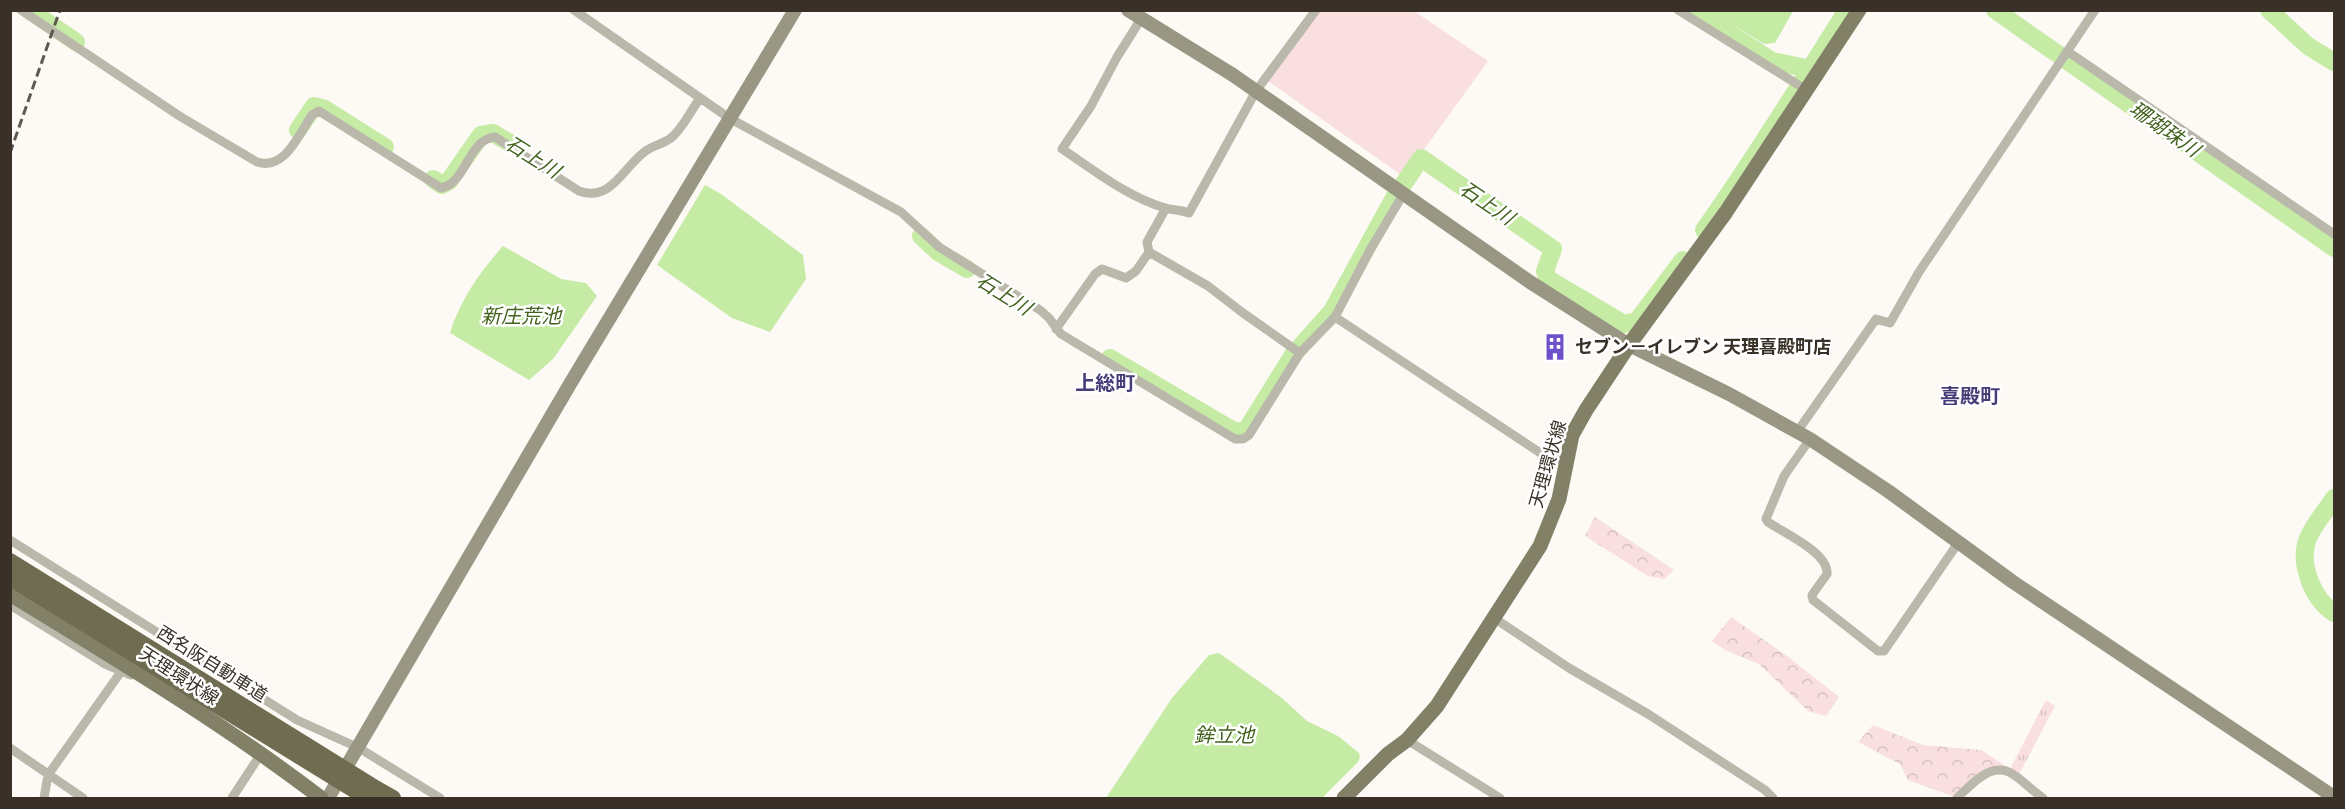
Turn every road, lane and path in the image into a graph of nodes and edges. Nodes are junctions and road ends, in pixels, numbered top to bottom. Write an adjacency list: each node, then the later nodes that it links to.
1 (21, 10): 13 (street)
2 (574, 10): 13 (street)
3 (795, 10): 14 (street)
4 (1128, 10): 9 (street)
5 (1316, 10): 12 (street)
6 (1678, 10): 11 (street)
7 (1859, 10): 11 (main road, 天理環状線)
8 (2095, 10): 10 (street)
9 (1142, 19): 12 (street); 16 (street)
10 (2066, 52): 17 (street); 23 (street)
11 (1805, 89): 21 (main road, 天理環状線)
12 (1256, 91): 15 (street); 16 (street)
13 (700, 98): 14 (street)
14 (729, 118): 20 (street); 35 (street)
15 (1404, 193): 19 (street); 21 (street)
16 (1166, 208): 18 (street)
17 (2334, 234)
18 (1149, 252): 20 (street); 22 (street)
19 (1335, 317): 22 (street); 24 (street)
20 (1056, 329): 22 (street)
21 (1629, 345): 23 (street); 24 (main road, 天理環状線)
22 (1297, 351)
23 (1804, 436): 26 (street); 26 (street)
24 (1565, 462): 31 (main road, 天理環状線)
25 (10, 540): 35 (street)
26 (1958, 543): 39 (street)
27 (10, 561): 38 (highway, 西名阪自動車道, bridge)
28 (10, 578): 38 (highway, 西名阪自動車道, bridge)
29 (10, 594): 32 (main road, 天理環状線)
30 (10, 605): 32 (street)
31 (1494, 618): 33 (main road, 天理環状線); 49 (street)
32 (123, 668): 36 (main road, 天理環状線); 37 (street)
33 (1407, 740): 47 (main road, 天理環状線); 48 (street)
34 (10, 748): 37 (street)
35 (358, 748): 44 (street); 46 (street)
36 (261, 752): 42 (street); 43 (main road, 天理環状線)
37 (48, 775): 40 (street); 41 (street)
38 (372, 794): 45 (highway, 西名阪自動車道)
39 (2331, 797)
40 (44, 798)
41 (83, 798)
42 (232, 798)
43 (321, 798)
44 (328, 798)
45 (393, 798)
46 (440, 798)
47 (1344, 798)
48 (1500, 798)
49 (1773, 798)
50 (1958, 798): 51 (street)
51 (2043, 798)

